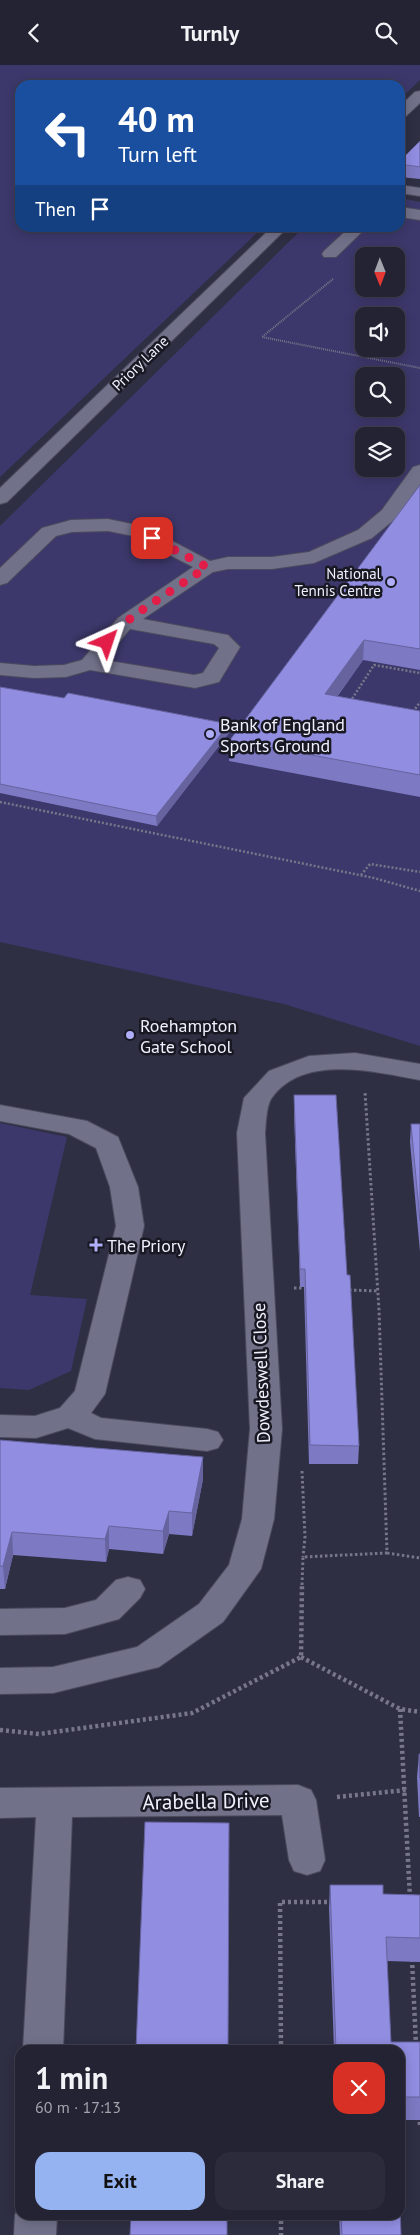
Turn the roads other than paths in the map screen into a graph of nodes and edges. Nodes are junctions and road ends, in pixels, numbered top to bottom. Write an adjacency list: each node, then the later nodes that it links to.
1 (420, 95): 2 (street)
2 (405, 109)
3 (405, 190): 4 (street)
4 (420, 192)
5 (405, 213): 6 (street)
6 (420, 215)
7 (276, 232): 11 (street, Priory Lane)
8 (354, 232): 9 (street)
9 (330, 254)
10 (420, 471): 12 (street)
11 (0, 498)
12 (207, 567): 13 (street); 14 (street)
13 (0, 579)
14 (125, 623): 15 (street); 15 (street)
15 (89, 664): 16 (street)
16 (0, 669)
17 (420, 1072): 24 (street, Dowdeswell Close)
18 (0, 1113): 19 (street)
19 (70, 1416): 20 (street); 21 (street)
20 (0, 1426)
21 (207, 1440)
22 (128, 1589): 23 (street)
23 (0, 1622)
24 (0, 1681)
25 (0, 1803): 26 (street, Arabella Drive)
26 (55, 1803): 27 (street, Arabella Drive); 28 (street)
27 (307, 1859)
28 (43, 2045)
29 (36, 2220): 30 (street)
30 (35, 2235)

